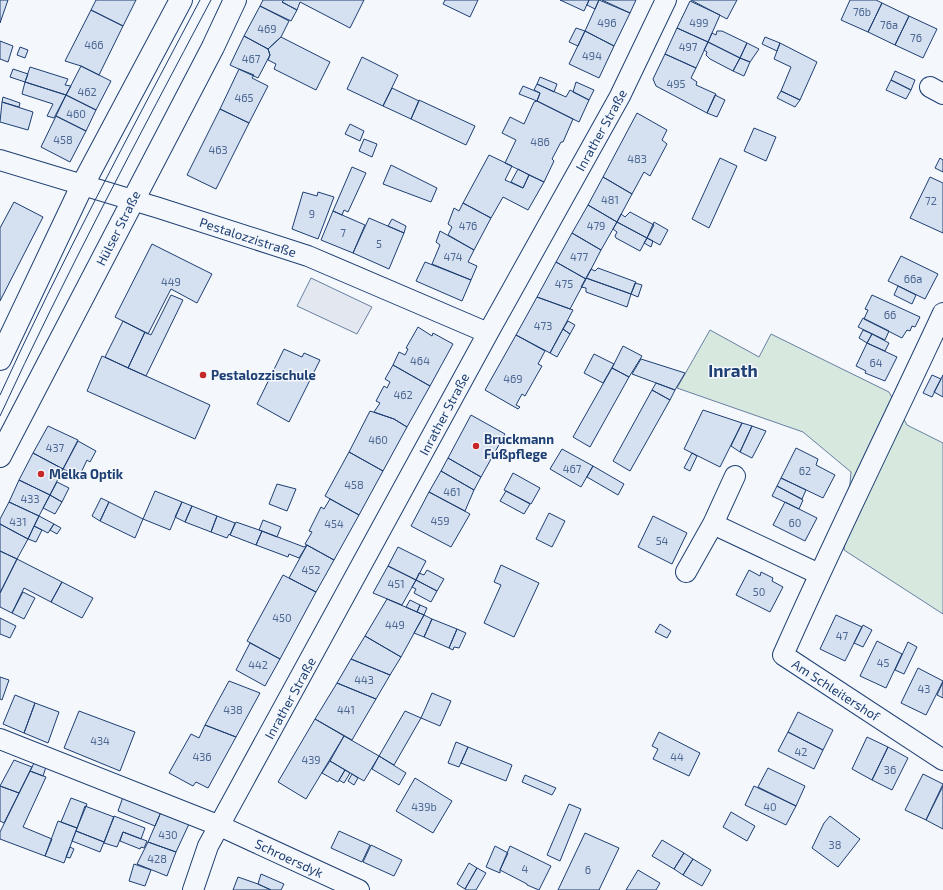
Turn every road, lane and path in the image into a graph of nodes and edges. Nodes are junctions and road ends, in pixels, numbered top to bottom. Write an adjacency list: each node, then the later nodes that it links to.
1 (181, 0): 5 (street)
2 (235, 0): 6 (street, Hülser Straße)
3 (666, 0): 8 (street, Inrather Straße)
4 (0, 160): 5 (street, Pestalozzistraße)
5 (82, 186): 6 (street, Pestalozzistraße); 10 (street)
6 (132, 200): 8 (street, Pestalozzistraße); 11 (street, Hülser Straße)
7 (943, 313): 9 (street, Am Schleitershof)
8 (488, 333): 18 (street, Inrather Straße)
9 (938, 336): 15 (street, Am Schleitershof)
10 (0, 359)
11 (0, 456)
12 (735, 476): 13 (street)
13 (713, 524): 14 (street); 15 (street)
14 (686, 572)
15 (819, 574): 17 (street, Am Schleitershof)
16 (0, 739): 18 (street)
17 (943, 760)
18 (220, 826): 19 (street, Inrather Straße); 20 (street, Schroersdyk)
19 (193, 890)
20 (359, 890)

